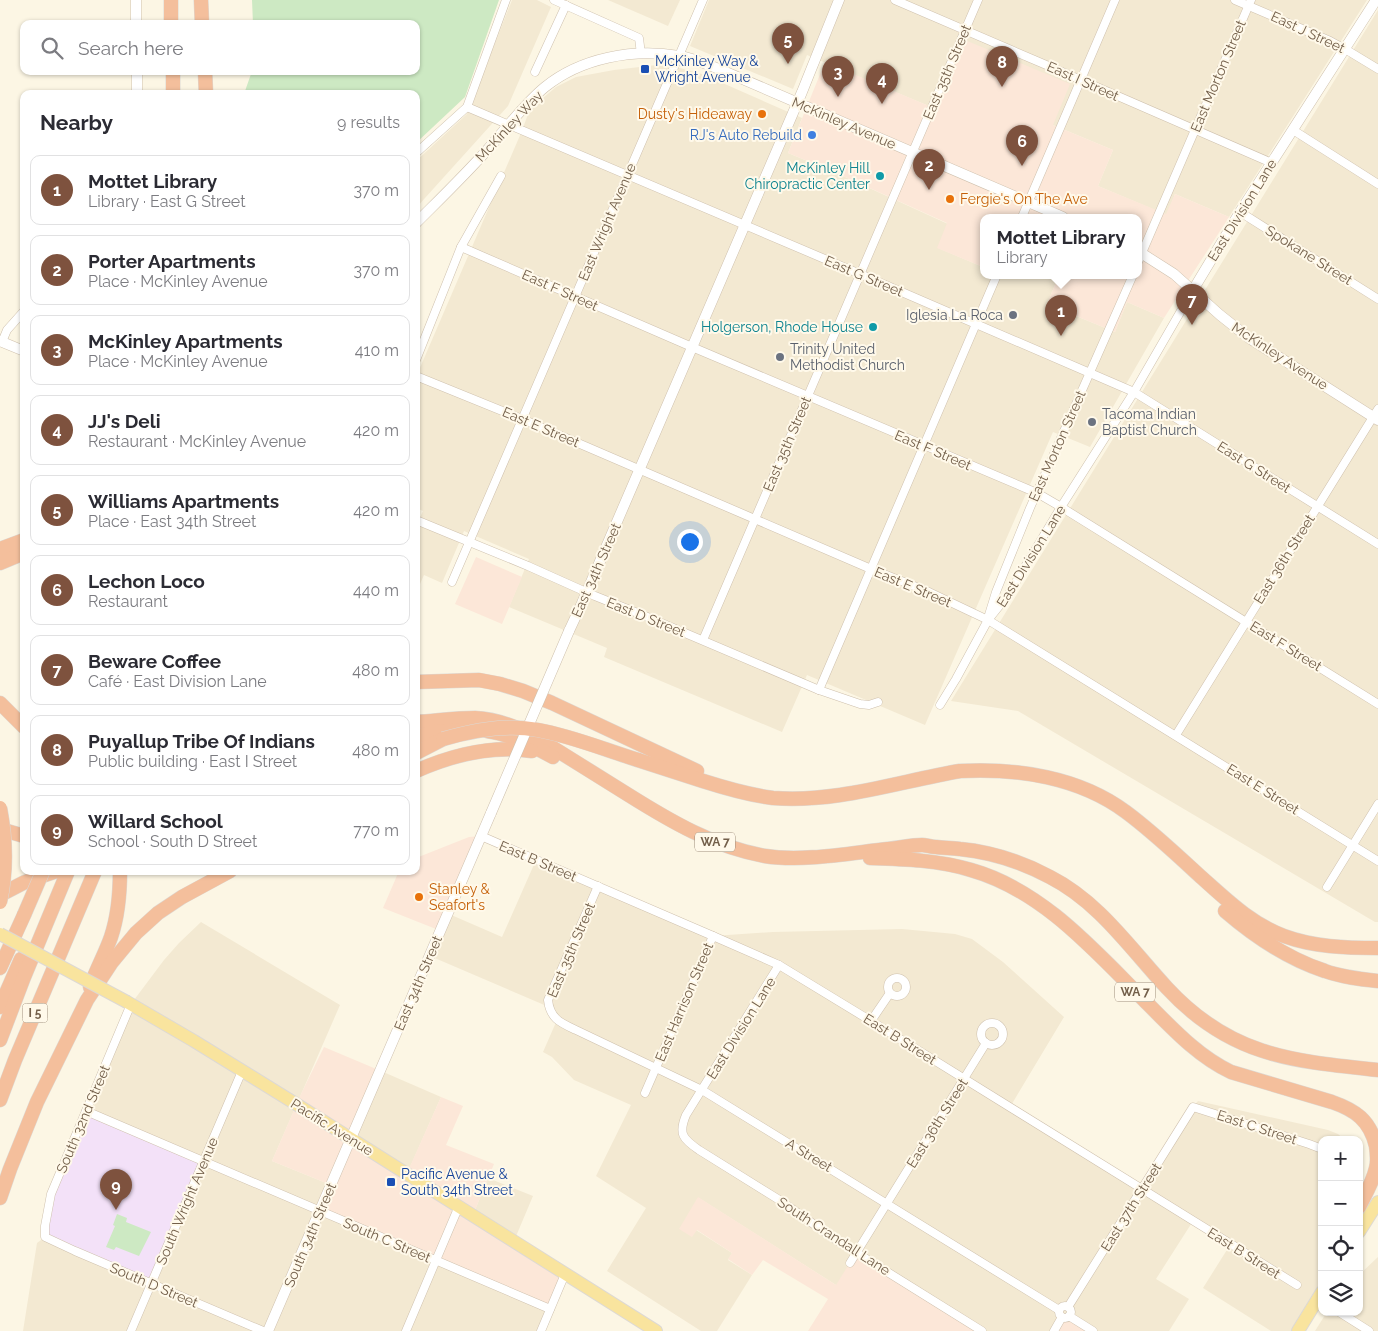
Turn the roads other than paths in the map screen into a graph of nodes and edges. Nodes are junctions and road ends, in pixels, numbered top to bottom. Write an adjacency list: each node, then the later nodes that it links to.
1 (136, 0): 16 (street)
2 (171, 0): 17 (highway)
3 (196, 0): 18 (highway)
4 (201, 0): 19 (highway)
5 (506, 0): 34 (street)
6 (554, 0): 15 (street)
7 (703, 0): 23 (street, East Wright Avenue)
8 (839, 0): 33 (street, East 34th Street)
9 (895, 0): 20 (street, East I Street)
10 (978, 0): 20 (street, East 35th Street)
11 (1115, 0): 29 (street)
12 (1235, 0): 14 (street, East J Street)
13 (1376, 0): 21 (street, East Division Lane)
14 (1249, 3): 21 (street, East J Street); 36 (street, East Morton Street)
15 (566, 6): 22 (street); 25 (street)
16 (136, 20)
17 (171, 20)
18 (196, 20)
19 (202, 20)
20 (965, 31): 29 (street, East I Street); 39 (street, East 35th Street)
21 (1345, 49): 24 (street, East J Street); 37 (street, East Division Lane)
22 (641, 54): 23 (street, McKinley Way); 35 (street, McKinley Way)
23 (678, 56): 33 (street, McKinley Avenue); 41 (street, East Wright Avenue)
24 (1378, 69)
25 (535, 72)
26 (137, 75): 30 (street)
27 (197, 75): 31 (highway)
28 (205, 75): 32 (highway)
29 (1081, 80): 36 (street, East I Street); 44 (street)
30 (137, 90)
31 (198, 90)
32 (206, 90)
33 (797, 103): 39 (street, McKinley Avenue); 49 (street, East 34th Street)
34 (467, 107): 35 (street, East G Street); 38 (street)
35 (509, 125): 41 (street, East G Street); 48 (street, McKinley Way)
36 (1195, 129): 40 (street, East I Street); 51 (street, East Morton Street)
37 (1293, 130): 40 (street, East Division Lane); 43 (street)
38 (420, 149)
39 (913, 152): 44 (street, McKinley Avenue); 53 (street, East 35th Street)
40 (1272, 163): 45 (street, East Division Lane)
41 (627, 175): 49 (street, East G Street); 57 (street, East Wright Avenue)
42 (501, 176): 50 (street)
43 (1378, 184)
44 (1028, 202): 46 (street); 47 (street, McKinley Avenue)
45 (1240, 212): 56 (street, East Division Lane); 58 (street, Spokane Street)
46 (1023, 214)
47 (1056, 214)
48 (420, 220)
49 (744, 225): 53 (street, East G Street); 62 (street, East 34th Street)
50 (461, 247): 57 (street, East F Street); 64 (street)
51 (1142, 250)
52 (1142, 256): 56 (street, McKinley Avenue)
53 (860, 274): 60 (street, East G Street); 68 (street, East 35th Street)
54 (995, 279): 60 (street)
55 (1131, 279): 65 (street, East Morton Street)
56 (1193, 290): 67 (street, East Division Lane); 69 (street, McKinley Avenue)
57 (575, 296): 62 (street, East F Street); 70 (street, East Wright Avenue)
58 (1378, 299)
59 (20, 315): 61 (street)
60 (976, 324): 65 (street, East G Street); 71 (street)
61 (1, 342): 63 (street)
62 (692, 347): 68 (street, East F Street); 72 (street, East 34th Street)
63 (20, 349)
64 (420, 350)
65 (1090, 372): 67 (street, East G Street); 73 (street, East Morton Street)
66 (420, 378): 70 (street, East E Street)
67 (1134, 392): 74 (street, East G Street); 75 (street, East Division Lane)
68 (808, 396): 71 (street, East F Street); 76 (street, East 35th Street)
69 (1376, 415): 74 (street, East 36th Street)
70 (522, 419): 72 (street, East E Street); 79 (street, East Wright Avenue)
71 (923, 446): 73 (street, East F Street); 84 (street)
72 (639, 469): 76 (street, East E Street); 86 (street, East 34th Street)
73 (1037, 493): 75 (street, East F Street); 87 (street, East Morton Street)
74 (1317, 506): 80 (street, East G Street); 88 (street, East 36th Street)
75 (1061, 507): 87 (street, East Division Lane); 88 (street, East F Street)
76 (755, 519): 84 (street, East E Street); 89 (street, East 35th Street)
77 (420, 522): 79 (street, East D Street)
78 (20, 542): 81 (highway)
79 (469, 542): 85 (street, East Wright Avenue); 86 (street, East D Street)
80 (1378, 544)
81 (0, 549)
82 (20, 555): 83 (highway)
83 (0, 563)
84 (871, 569): 87 (street, East E Street); 91 (street)
85 (452, 582)
86 (586, 592): 89 (street, East D Street); 112 (street, East 34th Street, bridge)
87 (988, 620): 95 (street, East Division Lane); 98 (street, East E Street)
88 (1246, 621): 94 (street, East F Street); 98 (street, East 36th Street)
89 (703, 640): 91 (street, East D Street)
90 (420, 682): 105 (highway)
91 (819, 690): 92 (street, East D Street)
92 (878, 702)
93 (0, 703): 97 (highway)
94 (1378, 704)
95 (940, 705)
96 (420, 722): 106 (highway)
97 (20, 723)
98 (1176, 735): 113 (street, East E Street)
99 (420, 736): 103 (highway)
100 (443, 739): 101 (highway); 102 (highway); 105 (highway, bridge)
101 (420, 747)
102 (420, 751)
103 (559, 760): 104 (highway); 106 (highway)
104 (420, 770)
105 (740, 792): 110 (highway)
106 (625, 793): 114 (highway, WA 7)
107 (1378, 804): 113 (street)
108 (0, 808): 126 (highway, bridge)
109 (0, 830): 111 (highway)
110 (1150, 830): 130 (highway); 133 (highway)
111 (20, 835)
112 (481, 836): 123 (street, East B Street); 151 (street, East 34th Street)
113 (1353, 845): 115 (street, East E Street); 124 (street)
114 (816, 856): 143 (highway); 157 (highway, WA 7)
115 (1378, 861)
116 (41, 875): 132 (highway, bridge)
117 (46, 875): 125 (highway)
118 (57, 875): 127 (highway, I 5)
119 (66, 875): 127 (highway, I 5)
120 (93, 875): 148 (highway, I 5)
121 (120, 875): 135 (highway)
122 (223, 875): 135 (highway)
123 (598, 886): 129 (street, East B Street); 138 (street, East 35th Street)
124 (1327, 887)
125 (0, 895)
126 (0, 902)
127 (42, 920): 137 (highway, I 5); 140 (highway, I 5)
128 (0, 934): 136 (main road, Pacific Avenue, bridge)
129 (713, 936): 131 (street, East B Street); 142 (street, East Harrison Street)
130 (1378, 948)
131 (779, 965): 139 (street, East B Street); 146 (street, East Division Lane)
132 (0, 968)
133 (1378, 981)
134 (890, 993): 139 (street)
135 (87, 1000): 156 (highway)
136 (129, 1003): 144 (main road, Pacific Avenue); 150 (street, South 32nd Street)
137 (0, 1007)
138 (551, 1014): 142 (street, A Street)
139 (871, 1021): 145 (street, East B Street)
140 (0, 1040)
141 (986, 1043): 145 (street, East 36th Street)
142 (656, 1068): 146 (street, A Street); 147 (street, East Harrison Street)
143 (1378, 1070)
144 (242, 1071): 151 (main road, Pacific Avenue); 154 (street, South Wright Avenue)
145 (964, 1078): 155 (street, East B Street); 159 (street, East 36th Street)
146 (702, 1090): 152 (street, East Division Lane); 159 (street, A Street)
147 (645, 1094)
148 (0, 1100)
149 (1193, 1107): 153 (street, East C Street); 155 (street, East 37th Street)
150 (86, 1111): 154 (street, South C Street); 163 (street, South 32nd Street)
151 (350, 1138): 160 (main road, Pacific Avenue); 161 (street, South 34th Street)
152 (686, 1142): 164 (street, South Crandall Lane)
153 (1318, 1147)
154 (204, 1161): 161 (street, South C Street); 168 (street, South Wright Avenue)
155 (1142, 1189): 169 (street, East B Street); 172 (street, East 37th Street)
156 (0, 1198)
157 (1363, 1199)
158 (1378, 1202): 162 (main road)
159 (888, 1203): 164 (street, East 36th Street); 172 (street, A Street)
160 (459, 1206): 165 (street); 167 (main road, Pacific Avenue)
161 (320, 1211): 165 (street, South C Street); 176 (street, South 34th Street)
162 (1363, 1226)
163 (45, 1237): 168 (street, South D Street)
164 (856, 1253): 166 (street, East 36th Street); 180 (street, South Crandall Lane)
165 (436, 1261): 171 (street, South C Street); 177 (street)
166 (850, 1263)
167 (565, 1274): 171 (street); 179 (main road, Pacific Avenue)
168 (151, 1283): 174 (street, South Wright Avenue); 175 (street, South D Street)
169 (1296, 1285)
170 (1318, 1298): 183 (main road)
171 (550, 1309): 178 (street)
172 (1064, 1315): 181 (street); 182 (street, A Street)
173 (1345, 1316): 184 (street)
174 (131, 1331)
175 (263, 1331)
176 (268, 1331)
177 (406, 1331)
178 (541, 1331)
179 (656, 1331)
180 (982, 1331)
181 (1054, 1331)
182 (1093, 1331)
183 (1298, 1331)
184 (1369, 1331)

